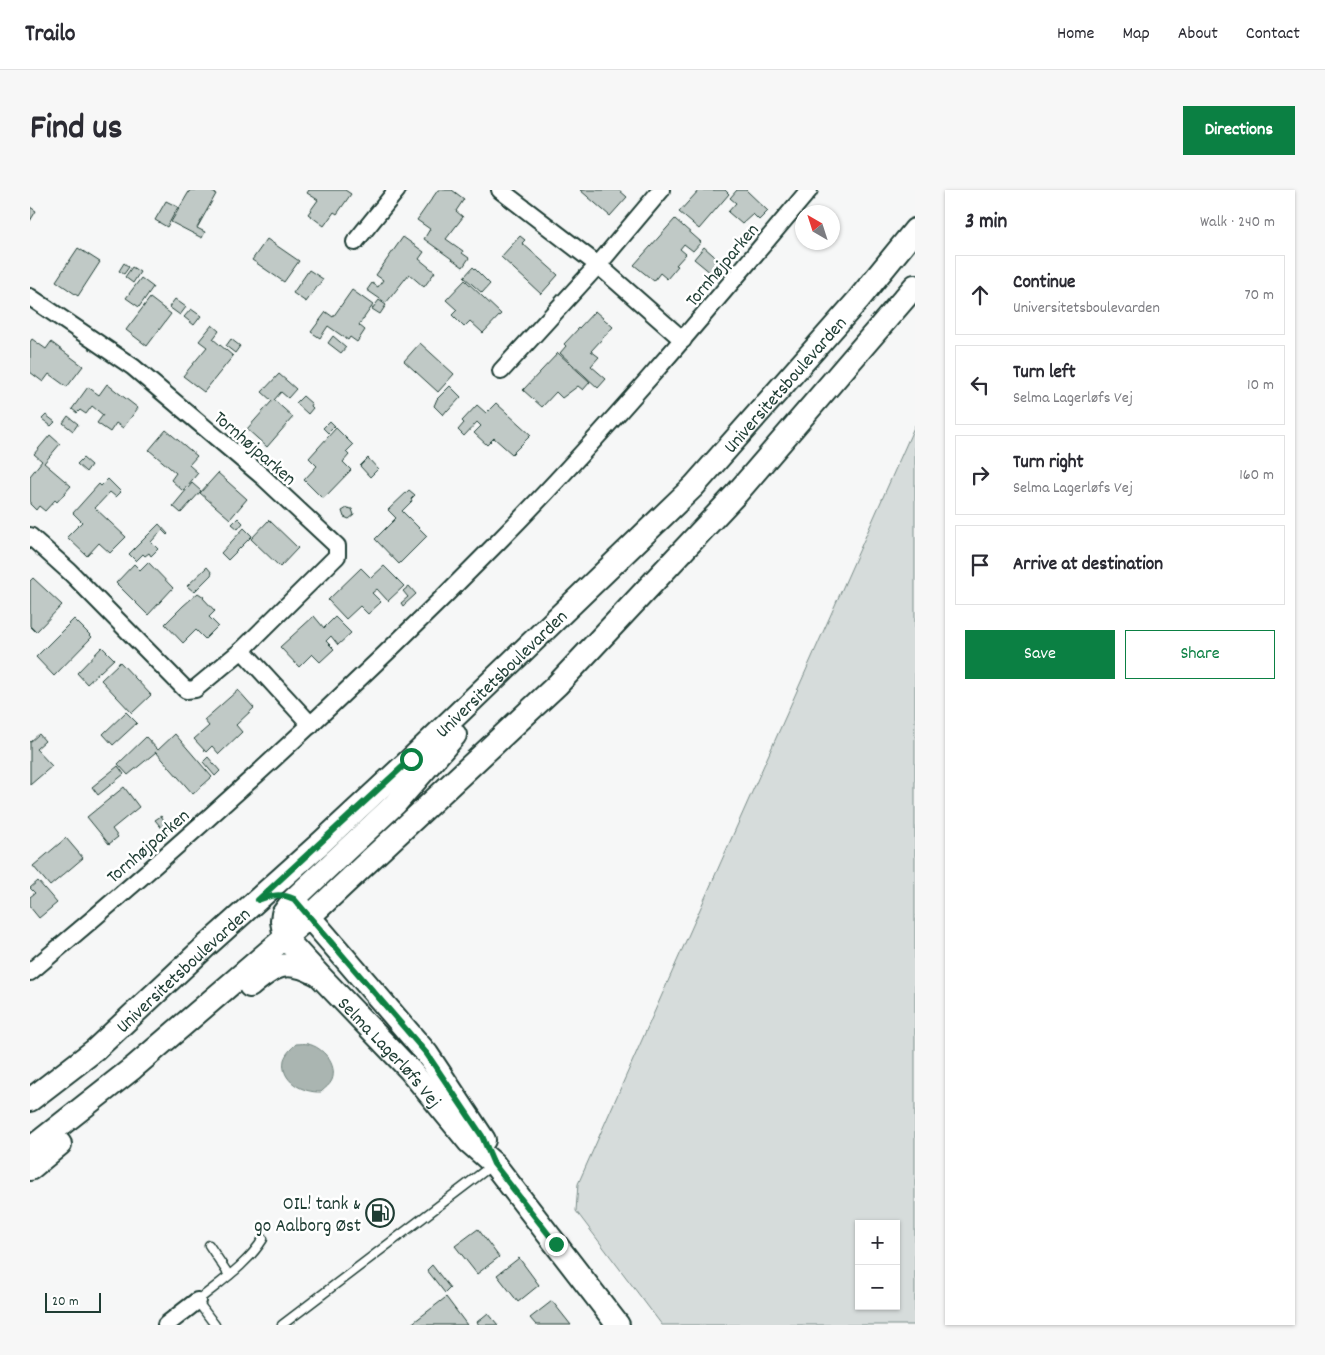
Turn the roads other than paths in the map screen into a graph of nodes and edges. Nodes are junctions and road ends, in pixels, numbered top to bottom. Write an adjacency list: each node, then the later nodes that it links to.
1 (397, 190): 6 (street)
2 (500, 190): 7 (street)
3 (661, 190): 7 (street)
4 (809, 190): 10 (street, Tornhøjparken)
5 (915, 230): 14 (main road, Universitetsboulevarden)
6 (355, 242)
7 (598, 265): 10 (street); 11 (street)
8 (915, 286): 18 (main road, Universitetsboulevarden)
9 (30, 297): 13 (street, Tornhøjparken)
10 (683, 340): 15 (street, Tornhøjparken)
11 (501, 372)
12 (30, 536): 13 (street, Tornhøjparken)
13 (242, 650): 15 (street)
14 (500, 674): 16 (main road); 17 (main road, Universitetsboulevarden)
15 (311, 725): 20 (street, Tornhøjparken)
16 (294, 899): 17 (main road); 18 (main road, Selma Lagerløfs Vej); 19 (main road)
17 (258, 900): 22 (main road, Universitetsboulevarden)
18 (309, 917): 19 (main road, Universitetsboulevarden); 24 (main road, Selma Lagerløfs Vej)
19 (285, 938): 21 (main road, Selma Lagerløfs Vej); 23 (main road, Universitetsboulevarden)
20 (30, 972)
21 (319, 975): 24 (main road, Selma Lagerløfs Vej); 25 (main road)
22 (30, 1100)
23 (30, 1149)
24 (494, 1164): 32 (lane); 33 (main road, Selma Lagerløfs Vej)
25 (30, 1169)
26 (263, 1239): 28 (lane)
27 (209, 1245): 28 (lane)
28 (229, 1274): 29 (lane)
29 (196, 1301): 30 (street); 31 (lane)
30 (166, 1325)
31 (215, 1325)
32 (282, 1325)
33 (618, 1325)

